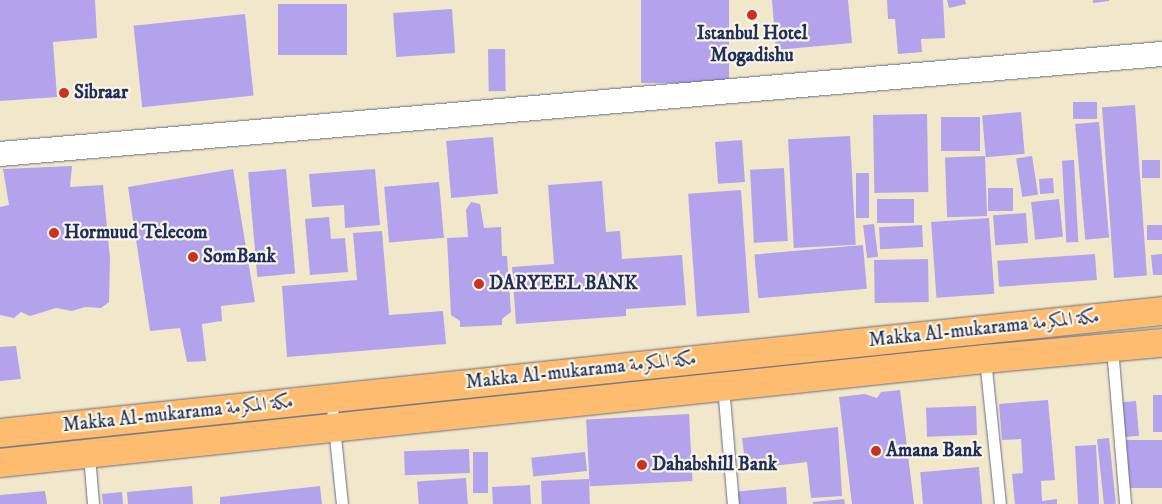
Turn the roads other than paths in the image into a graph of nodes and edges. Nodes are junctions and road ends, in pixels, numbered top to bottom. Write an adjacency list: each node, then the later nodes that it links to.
1 (1162, 54): 2 (street)
2 (0, 154)
3 (1162, 311): 8 (highway, Makka Al-mukarama مكة المكرمة)
4 (1162, 343): 5 (highway, Makka Al-mukarama مكة المكرمة)
5 (1112, 348): 6 (highway, Makka Al-mukarama مكة المكرمة); 17 (lane)
6 (986, 358): 7 (highway, Makka Al-mukarama مكة المكرمة); 16 (lane)
7 (723, 386): 9 (highway, Makka Al-mukarama مكة المكرمة); 15 (lane)
8 (332, 398): 9 (lane); 10 (highway, Makka Al-mukarama مكة المكرمة)
9 (334, 430): 11 (highway, Makka Al-mukarama مكة المكرمة); 14 (lane)
10 (0, 433)
11 (89, 455): 12 (highway, Makka Al-mukarama مكة المكرمة); 13 (lane)
12 (0, 463)
13 (92, 504)
14 (342, 504)
15 (733, 504)
16 (1000, 504)
17 (1125, 504)

